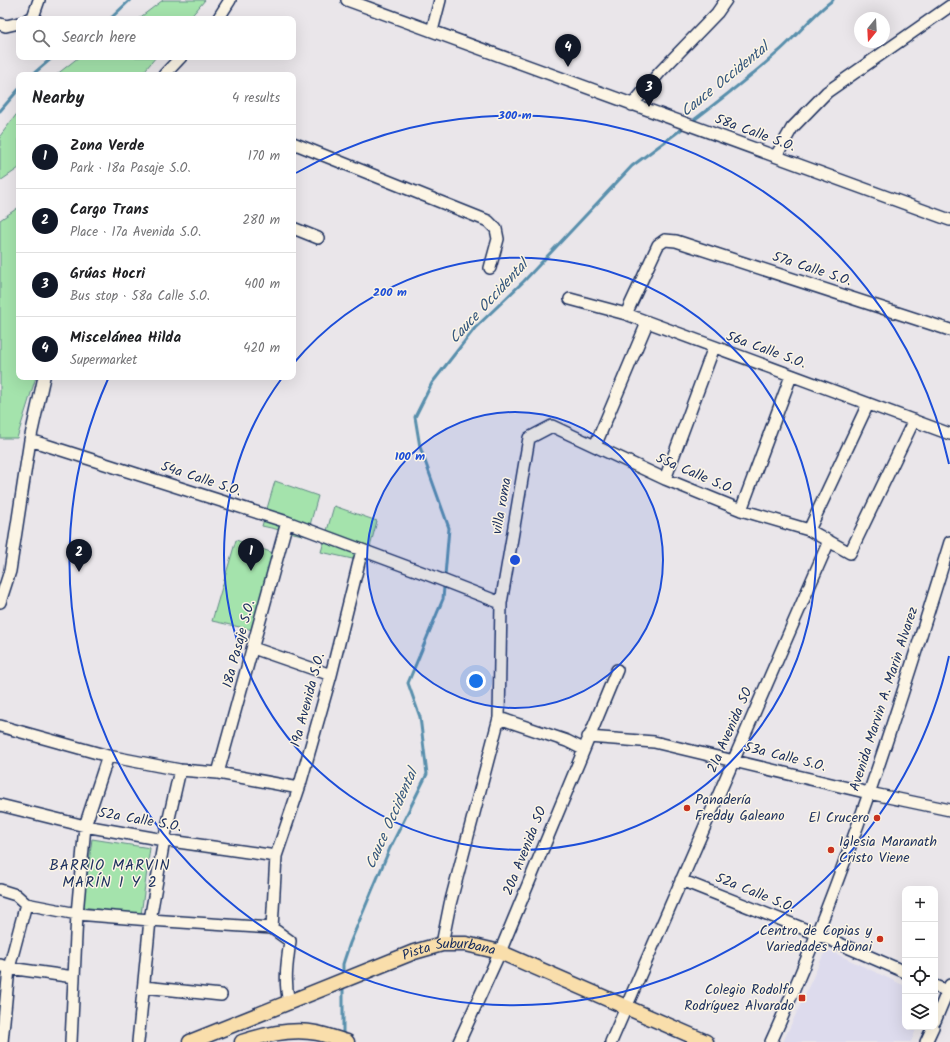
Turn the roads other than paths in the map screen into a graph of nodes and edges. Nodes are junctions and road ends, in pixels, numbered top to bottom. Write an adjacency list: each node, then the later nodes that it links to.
1 (39, 0): 7 (street)
2 (230, 0): 8 (street)
3 (347, 0): 11 (street, 58a Calle S.O.)
4 (440, 0): 11 (street)
5 (726, 0): 14 (street)
6 (950, 6): 16 (street)
7 (33, 16)
8 (220, 16)
9 (0, 24): 10 (street)
10 (16, 24)
11 (432, 31): 14 (street, 58a Calle S.O.)
12 (178, 60): 13 (street)
13 (167, 72)
14 (632, 104): 16 (street, 58a Calle S.O.)
15 (296, 143): 20 (street)
16 (776, 156): 17 (street, 58a Calle S.O.)
17 (950, 220)
18 (296, 229): 19 (street)
19 (318, 238)
20 (490, 268)
21 (570, 299): 22 (street, 56a Calle S.O.)
22 (626, 314): 23 (street, 56a Calle S.O.); 24 (street, 57a Calle S.O.)
23 (647, 323): 25 (street, 56a Calle S.O.); 33 (street)
24 (950, 330)
25 (714, 347): 26 (street, 56a Calle S.O.); 34 (street)
26 (791, 376): 28 (street, 56a Calle S.O.); 35 (street)
27 (43, 380): 32 (street)
28 (868, 404): 29 (street, 56a Calle S.O.); 37 (street)
29 (914, 420): 31 (street, 56a Calle S.O.); 38 (street, 55a Calle S.O.)
30 (552, 426): 33 (street, 55a Calle S.O.); 42 (street, villa roma)
31 (950, 434)
32 (30, 440): 36 (street, 54a Calle S.O.); 41 (street)
33 (596, 446): 34 (street, 55a Calle S.O.)
34 (665, 479): 35 (street, 55a Calle S.O.)
35 (741, 510): 37 (street, 55a Calle S.O.)
36 (287, 522): 40 (street, 54a Calle S.O.); 43 (street, 18a Pasaje S.O.)
37 (809, 530): 38 (street, 55a Calle S.O.)
38 (829, 541): 51 (street, 21a Avenida SO)
39 (950, 542): 55 (street, Avenida Marvin A. Marin Alvarez)
40 (362, 550): 42 (street); 45 (street, 19a Avenida S.O.)
41 (0, 602)
42 (501, 603): 46 (street, villa roma)
43 (253, 648): 45 (street); 53 (street, 18a Pasaje S.O.)
44 (617, 670): 48 (street, 20a Avenida SO)
45 (331, 675): 54 (street, 19a Avenida S.O.)
46 (499, 718): 49 (street); 68 (street, villa roma)
47 (0, 726): 50 (street)
48 (588, 737): 49 (street, 20a Avenida SO); 51 (street, 53a Calle S.O.)
49 (583, 749): 69 (street, 20a Avenida SO)
50 (108, 756): 52 (street); 58 (street)
51 (733, 760): 55 (street, 53a Calle S.O.); 61 (street, 21a Avenida SO)
52 (180, 770): 53 (street); 59 (street)
53 (218, 773): 54 (street)
54 (299, 788): 60 (street, 19a Avenida S.O.)
55 (869, 793): 57 (street, 53a Calle S.O.); 67 (street, Avenida Marvin A. Marin Alvarez)
56 (0, 805): 58 (street, 52a Calle S.O.)
57 (950, 810)
58 (85, 826): 59 (street, 52a Calle S.O.); 64 (street)
59 (164, 840): 60 (street, 52a Calle S.O.); 65 (street)
60 (276, 856): 66 (street, 19a Avenida S.O.)
61 (681, 880): 67 (street, 52a Calle S.O.); 78 (street, 21a Avenida SO)
62 (0, 890): 63 (street)
63 (26, 904): 64 (street); 70 (street)
64 (78, 914): 65 (street); 72 (street)
65 (150, 920): 66 (street); 73 (street)
66 (272, 928): 77 (street)
67 (818, 934): 71 (street, 52a Calle S.O.); 90 (street, Avenida Marvin A. Marin Alvarez)
68 (442, 944): 69 (main road, Pista Suburbana); 77 (main road, Pista Suburbana)
69 (500, 952): 78 (main road, Pista Suburbana); 87 (street, 20a Avenida SO)
70 (5, 967): 72 (street); 81 (street)
71 (902, 971)
72 (74, 977): 82 (street)
73 (144, 987): 76 (street); 83 (street)
74 (938, 987): 75 (street)
75 (949, 989): 79 (street)
76 (221, 994)
77 (289, 1002): 84 (main road, Pista Suburbana)
78 (627, 1008): 88 (street, 21a Avenida SO); 89 (main road, Pista Suburbana)
79 (938, 1014)
80 (931, 1030): 91 (street)
81 (2, 1042)
82 (71, 1042)
83 (138, 1042)
84 (190, 1042)
85 (242, 1042): 86 (main road)
86 (347, 1042)
87 (459, 1042)
88 (611, 1042)
89 (706, 1042)
90 (771, 1042)
91 (926, 1042)

